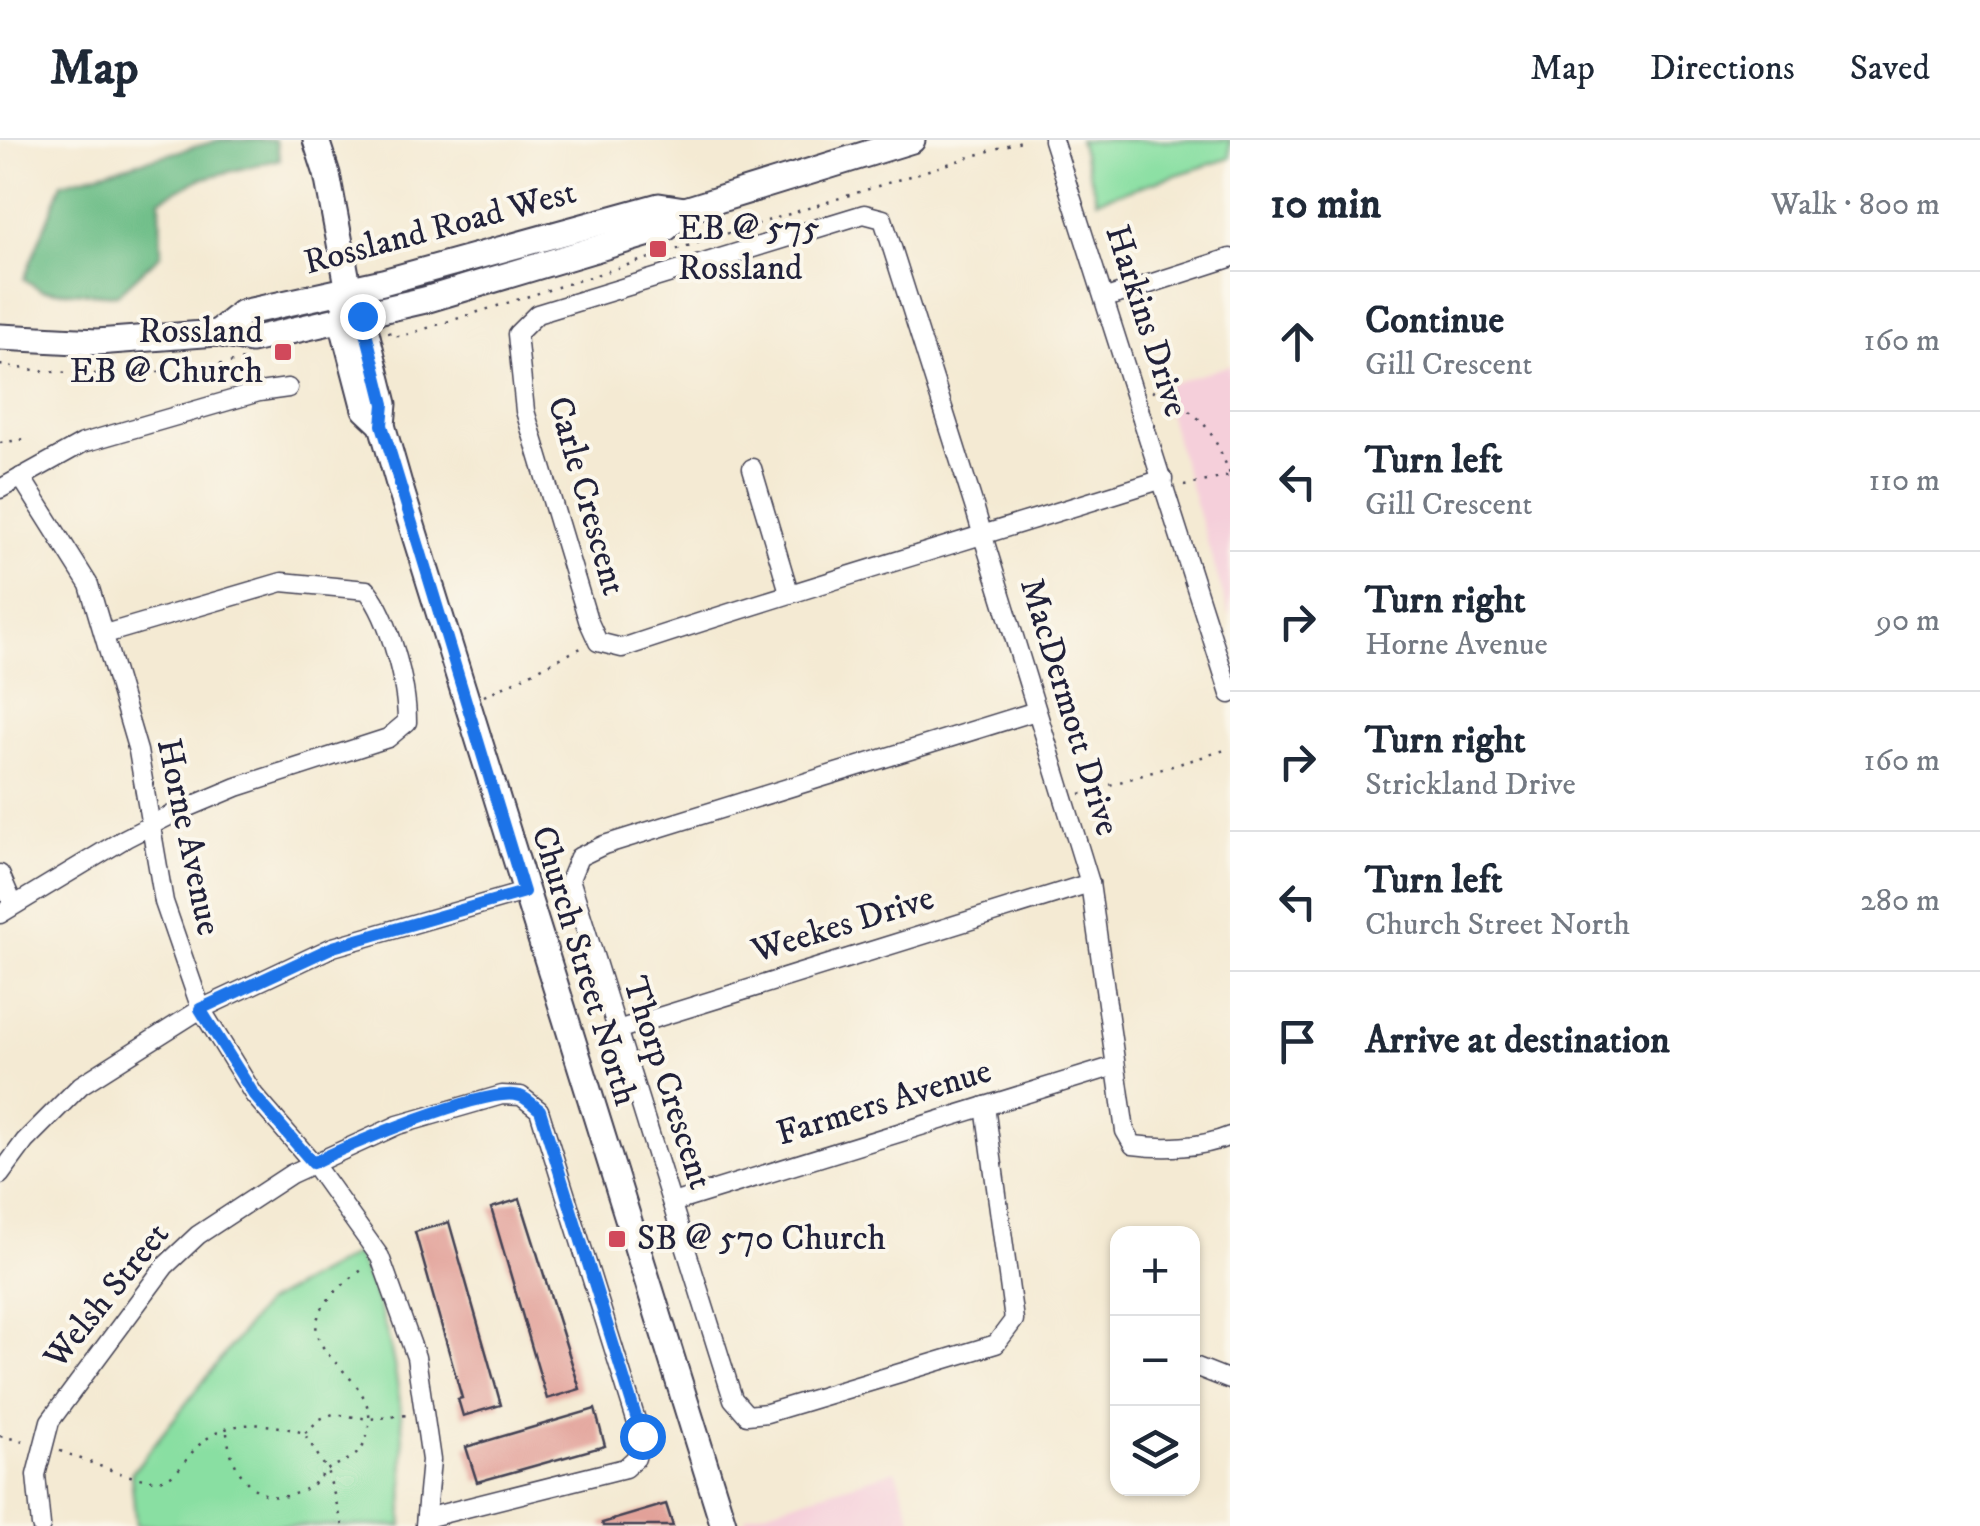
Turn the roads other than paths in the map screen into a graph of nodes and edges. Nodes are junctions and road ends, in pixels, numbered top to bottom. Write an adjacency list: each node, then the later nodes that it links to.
1 (316, 140): 8 (street, Church Street North)
2 (912, 140): 4 (street, Rossland Road West)
3 (1054, 140): 7 (street, Harkins Drive)
4 (685, 210): 8 (street, Rossland Road West); 8 (street, Rossland Road West)
5 (864, 214): 15 (street, MacDermott Drive); 16 (street, Carle Crescent)
6 (1230, 258): 7 (street)
7 (1106, 298): 13 (street, Harkins Drive)
8 (356, 315): 9 (street, Rossland Road West); 23 (street, Church Street North)
9 (0, 337)
10 (288, 388): 12 (street)
11 (752, 468): 16 (street)
12 (21, 477): 14 (street); 17 (street, Horne Avenue)
13 (1163, 479): 15 (street, Carle Crescent); 18 (street, Harkins Drive)
14 (0, 489)
15 (982, 533): 16 (street, Carle Crescent); 19 (street, MacDermott Drive)
16 (789, 592)
17 (105, 634): 20 (street, Horne Avenue); 20 (street)
18 (1230, 694)
19 (1036, 710): 22 (street, MacDermott Drive); 26 (street, Thorp Crescent)
20 (150, 825): 24 (street); 25 (street, Horne Avenue)
21 (0, 874): 24 (street)
22 (1090, 883): 26 (street, Weekes Drive); 27 (street, MacDermott Drive)
23 (524, 892): 25 (street); 37 (street, Church Street North)
24 (6, 909)
25 (200, 1009): 30 (street, Horne Avenue); 31 (street)
26 (617, 1030): 32 (street, Thorp Crescent)
27 (1115, 1066): 28 (street, Farmers Avenue); 29 (street, MacDermott Drive)
28 (985, 1106): 32 (street, Farmers Avenue); 32 (street, Thorp Crescent)
29 (1230, 1136)
30 (313, 1163): 35 (street, Horne Avenue); 35 (street, Welsh Street); 36 (street, Welsh Street)
31 (0, 1175)
32 (672, 1203)
33 (1200, 1367): 34 (street)
34 (1230, 1380)
35 (426, 1522)
36 (41, 1526)
37 (724, 1526)

